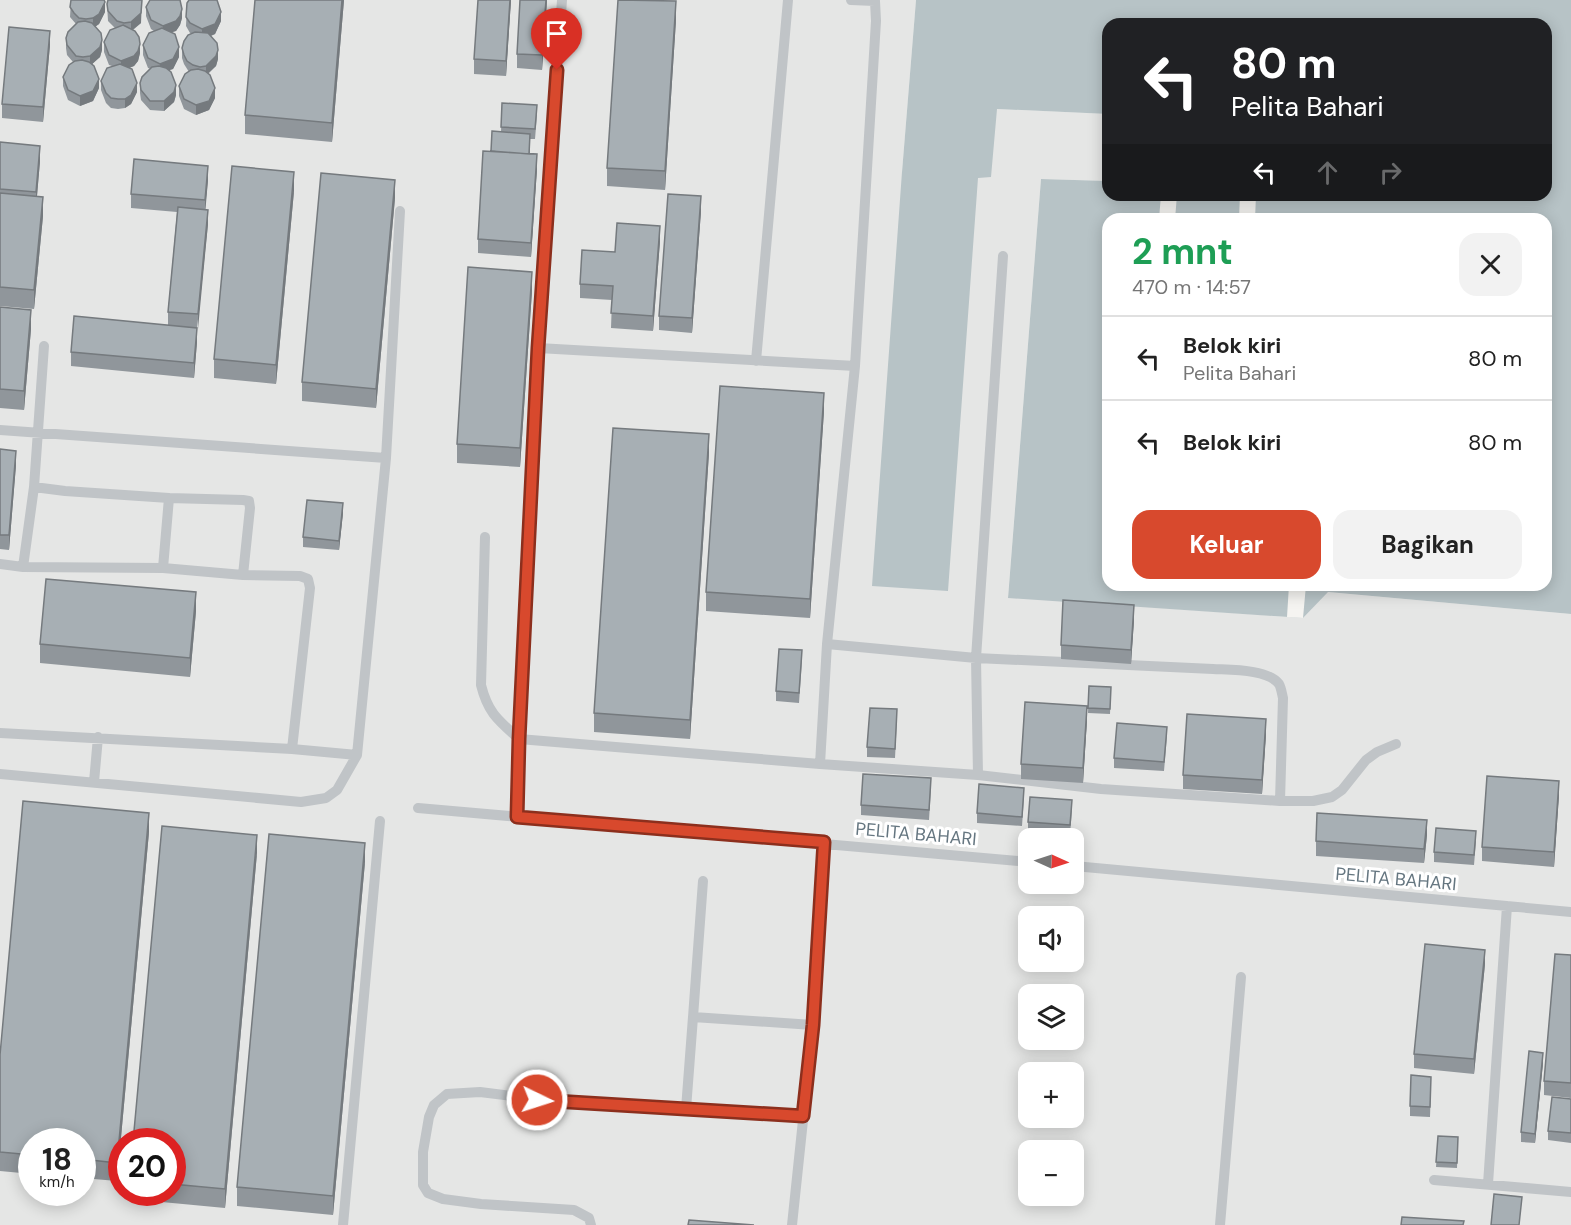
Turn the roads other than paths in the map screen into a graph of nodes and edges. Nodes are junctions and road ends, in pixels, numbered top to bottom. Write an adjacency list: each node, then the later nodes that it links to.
1 (562, 0): 8 (lane)
2 (788, 0): 9 (lane)
3 (851, 0): 4 (lane)
4 (875, 0): 10 (lane)
5 (400, 211): 13 (lane)
6 (1003, 256): 22 (lane)
7 (44, 346): 12 (lane)
8 (538, 348): 9 (lane); 25 (lane)
9 (756, 361): 10 (lane)
10 (855, 366): 21 (lane)
11 (0, 430): 12 (lane)
12 (36, 433): 13 (lane); 14 (lane)
13 (386, 458): 28 (lane)
14 (34, 487): 15 (lane); 18 (lane)
15 (169, 498): 19 (lane); 20 (lane)
16 (485, 537): 25 (lane)
17 (0, 564): 18 (lane)
18 (23, 567): 19 (lane)
19 (162, 568): 20 (lane)
20 (243, 575): 27 (lane)
21 (827, 644): 22 (lane); 29 (lane)
22 (976, 658): 31 (lane); 33 (lane)
23 (0, 733): 24 (lane)
24 (99, 737): 27 (lane); 32 (lane)
25 (519, 739): 29 (lane); 35 (lane)
26 (1396, 744): 33 (lane)
27 (292, 749): 28 (lane)
28 (357, 755): 32 (lane)
29 (820, 764): 31 (lane)
30 (0, 774): 32 (lane)
31 (978, 775): 33 (lane)
32 (94, 782)
33 (1280, 801)
34 (418, 808): 35 (lane, PELITA BAHARI)
35 (517, 817): 37 (lane, PELITA BAHARI)
36 (380, 821): 51 (lane)
37 (824, 842): 38 (lane, PELITA BAHARI); 45 (lane)
38 (1018, 861)
39 (1084, 867): 41 (lane, PELITA BAHARI)
40 (703, 881): 44 (lane)
41 (1507, 906): 42 (lane, PELITA BAHARI); 49 (lane)
42 (1571, 912)
43 (1241, 977): 54 (lane)
44 (693, 1017): 45 (lane); 46 (lane)
45 (813, 1025): 47 (lane)
46 (686, 1109): 47 (lane); 52 (lane)
47 (803, 1116): 53 (lane)
48 (1434, 1180): 49 (lane)
49 (1488, 1184): 50 (lane)
50 (1571, 1192)
51 (343, 1225)
52 (591, 1225)
53 (792, 1225)
54 (1220, 1225)

